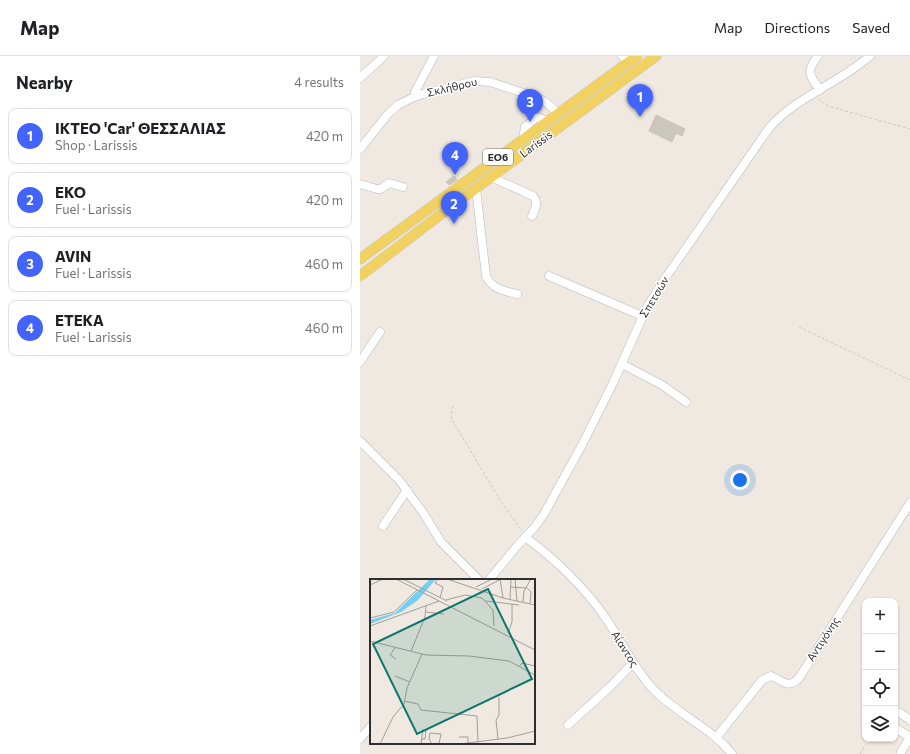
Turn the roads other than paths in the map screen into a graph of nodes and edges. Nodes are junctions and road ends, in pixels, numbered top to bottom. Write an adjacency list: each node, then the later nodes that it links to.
1 (384, 56): 8 (street)
2 (434, 56): 10 (street)
3 (637, 56): 7 (main road, Larissis / ΕΟ6)
4 (656, 56): 13 (main road, Larissis / ΕΟ6)
5 (818, 56): 9 (street)
6 (870, 56): 9 (street, Σπετσών)
7 (625, 59): 11 (main road, Larissis / ΕΟ6)
8 (360, 78)
9 (817, 91): 22 (street, Σπετσών)
10 (414, 97): 11 (street, Σκλήθρου); 12 (street, Σκλήθρου)
11 (558, 113): 18 (main road, Larissis / ΕΟ6)
12 (360, 150)
13 (491, 177): 16 (main road, Larissis / ΕΟ6); 17 (street)
14 (360, 184): 15 (street)
15 (403, 187)
16 (476, 188): 19 (main road, Larissis / ΕΟ6); 21 (street)
17 (532, 216)
18 (360, 259)
19 (360, 276)
20 (549, 276): 22 (street)
21 (517, 294)
22 (642, 316): 25 (street, Σπετσών)
23 (380, 332): 24 (street)
24 (360, 362)
25 (622, 364): 26 (street); 31 (street, Σπετσών)
26 (686, 402)
27 (360, 441): 28 (street)
28 (406, 490): 30 (street); 32 (street)
29 (910, 503): 40 (street, Αντιγόνης)
30 (383, 526)
31 (526, 537): 33 (street, Σπετσών); 34 (street, Αίαντος)
32 (478, 579)
33 (490, 579)
34 (633, 663): 37 (street); 40 (street, Αίαντος)
35 (900, 713): 36 (street)
36 (910, 720)
37 (568, 725)
38 (370, 727): 42 (street)
39 (898, 729): 41 (street)
40 (716, 738): 44 (street, Αίαντος)
41 (910, 738): 43 (street)
42 (360, 739)
43 (901, 752)
44 (732, 754)

